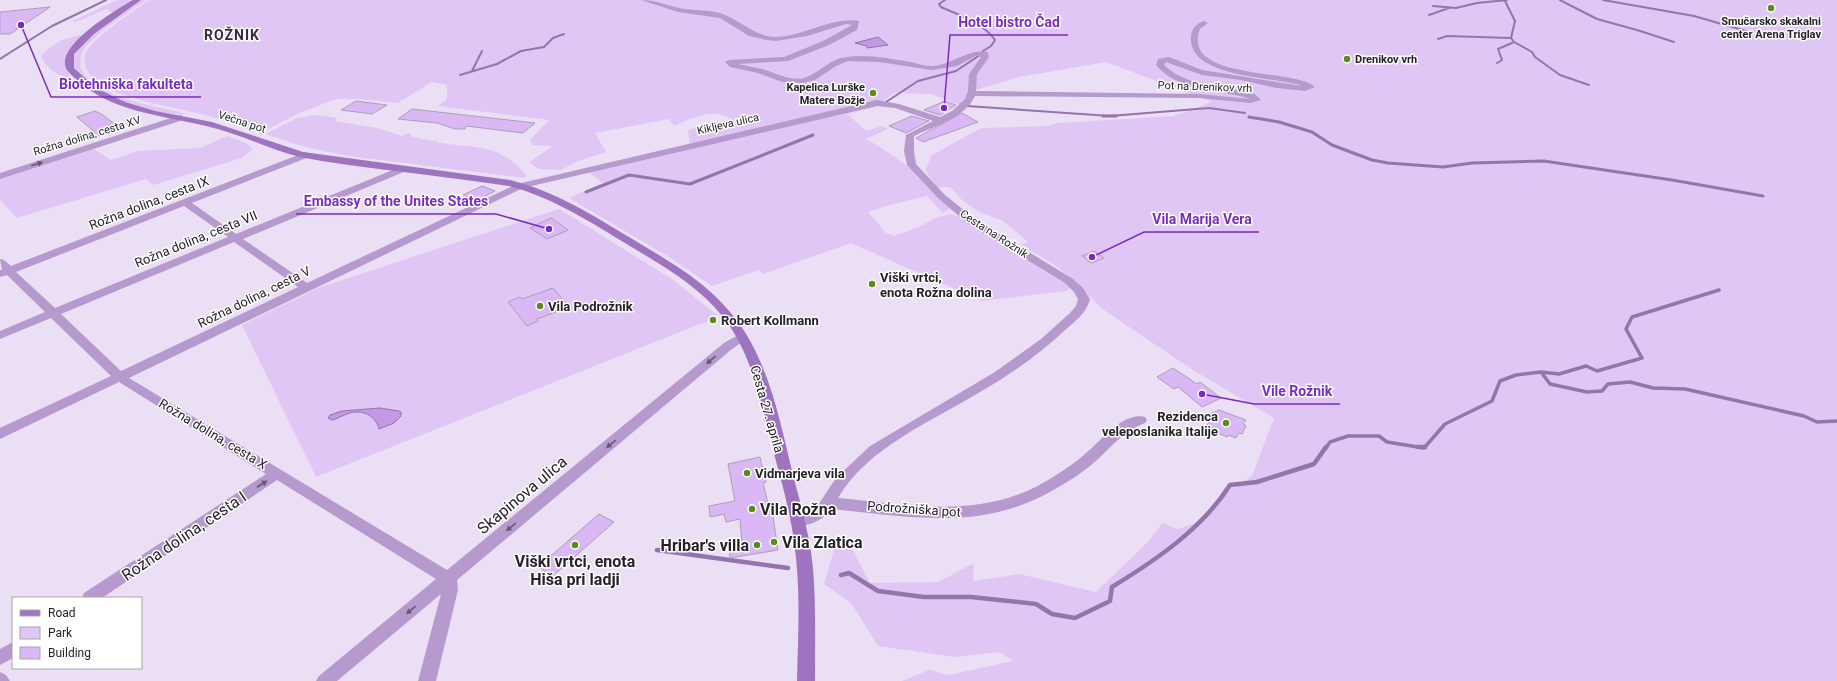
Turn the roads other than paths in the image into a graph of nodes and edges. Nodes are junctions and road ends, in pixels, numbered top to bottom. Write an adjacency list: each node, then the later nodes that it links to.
1 (138, 0): 5 (main road, Večna pot)
2 (644, 0): 4 (street)
3 (1204, 24): 4 (street, Pot na Drenikov vrh)
4 (972, 93): 6 (street, Cesta na Rožnik)
5 (180, 118): 7 (main road, Večna pot); 9 (street, Rožna dolina, cesta XV, one-way to 5)
6 (940, 120): 10 (street, Kikljeva ulica); 22 (street, Cesta na Rožnik)
7 (306, 155): 8 (main road, Večna pot); 11 (street, Rožna dolina, cesta IX)
8 (403, 169): 10 (main road, Večna pot); 12 (street, Rožna dolina, cesta VII)
9 (0, 176)
10 (520, 186): 14 (street, Rožna dolina, cesta V); 17 (main road, Cesta 27. aprila)
11 (186, 203): 12 (street); 13 (street, Rožna dolina, cesta IX)
12 (235, 238): 14 (street); 15 (street, Rožna dolina, cesta VII)
13 (3, 269): 15 (street, Rožna dolina, cesta X)
14 (306, 288): 18 (street, Rožna dolina, cesta V)
15 (53, 314): 16 (street, Rožna dolina, cesta VII); 18 (street, Rožna dolina, cesta X)
16 (0, 335)
17 (742, 338): 23 (main road, Cesta 27. aprila); 24 (street, Skapinova ulica, one-way to 24)
18 (119, 377): 20 (street, Rožna dolina, cesta V); 21 (street, Rožna dolina, cesta X)
19 (1140, 420): 22 (street, Podrožniška pot)
20 (0, 434)
21 (278, 473): 24 (street, Rožna dolina, cesta X); 25 (street, Rožna dolina, cesta I, one-way to 21)
22 (828, 503): 23 (street, Cesta na Rožnik)
23 (797, 521): 30 (main road, Cesta 27. aprila)
24 (449, 579): 28 (street, Skapinova ulica, one-way to 28); 29 (street)
25 (92, 597)
26 (12, 650): 27 (street)
27 (0, 658)
28 (325, 681)
29 (427, 681)
30 (806, 681)

